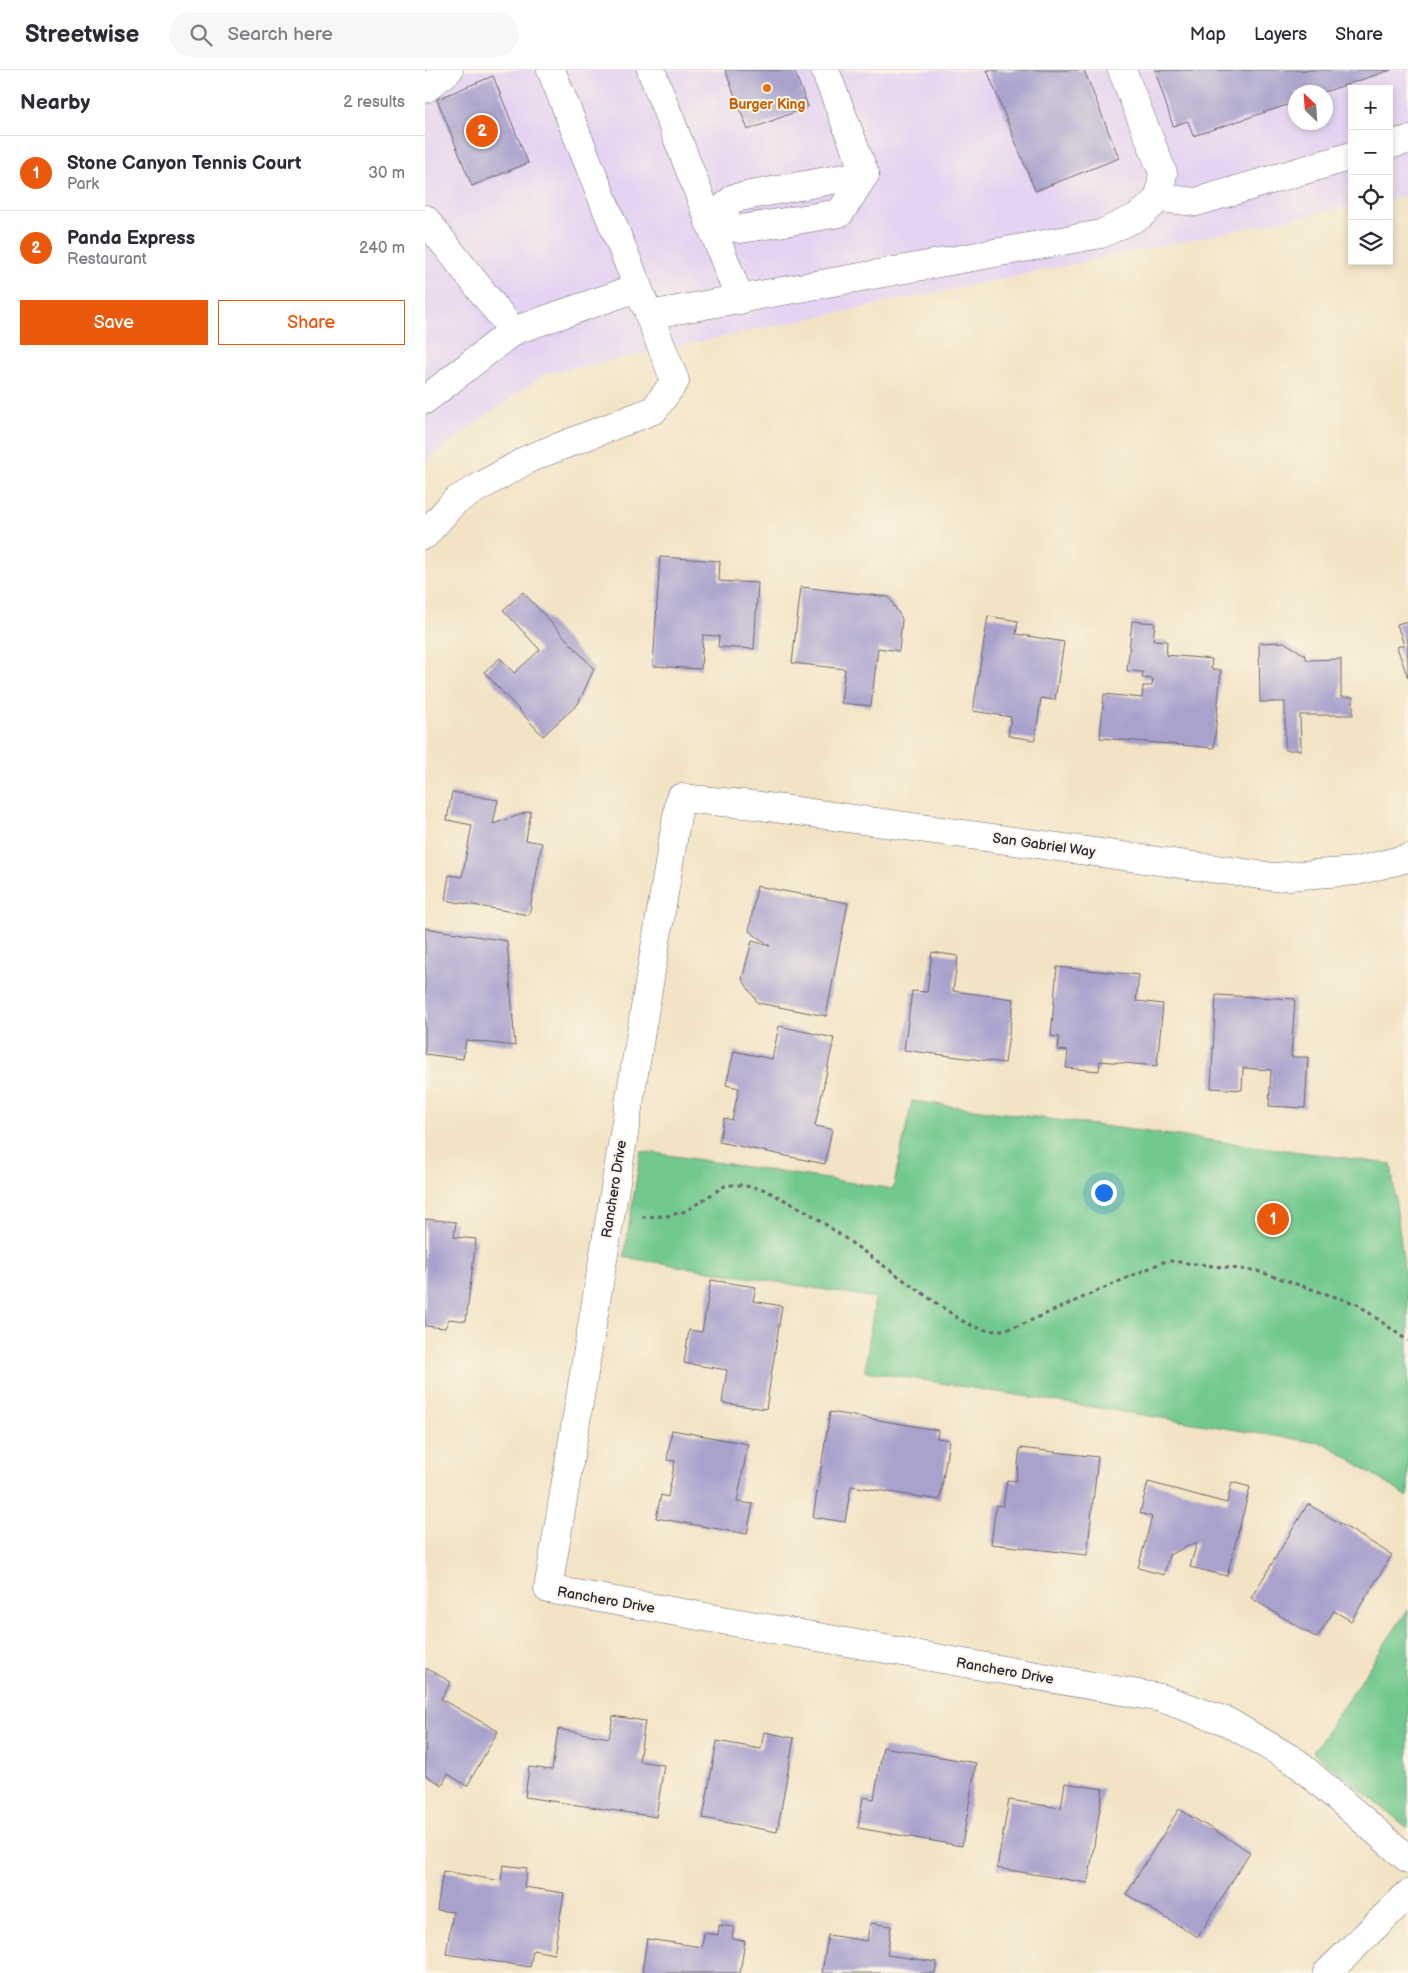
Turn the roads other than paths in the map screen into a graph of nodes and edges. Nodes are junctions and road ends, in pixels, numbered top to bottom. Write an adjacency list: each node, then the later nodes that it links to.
1 (449, 70): 6 (street)
2 (551, 70): 13 (street)
3 (651, 70): 12 (street)
4 (825, 70): 12 (street)
5 (1122, 70): 10 (street)
6 (425, 89)
7 (1408, 140): 8 (street)
8 (1393, 144)
9 (1348, 157): 10 (street)
10 (1159, 198): 14 (street)
11 (425, 219): 16 (street)
12 (709, 222): 14 (street)
13 (637, 288): 15 (street); 16 (street)
14 (739, 300): 15 (street)
15 (649, 315): 18 (street)
16 (513, 331): 17 (street)
17 (425, 400)
18 (425, 535)
19 (680, 798): 20 (street, San Gabriel Way); 21 (street, Ranchero Drive)
20 (1408, 858)
21 (1408, 1859)
22 (1408, 1894): 23 (street)
23 (1327, 1973)

